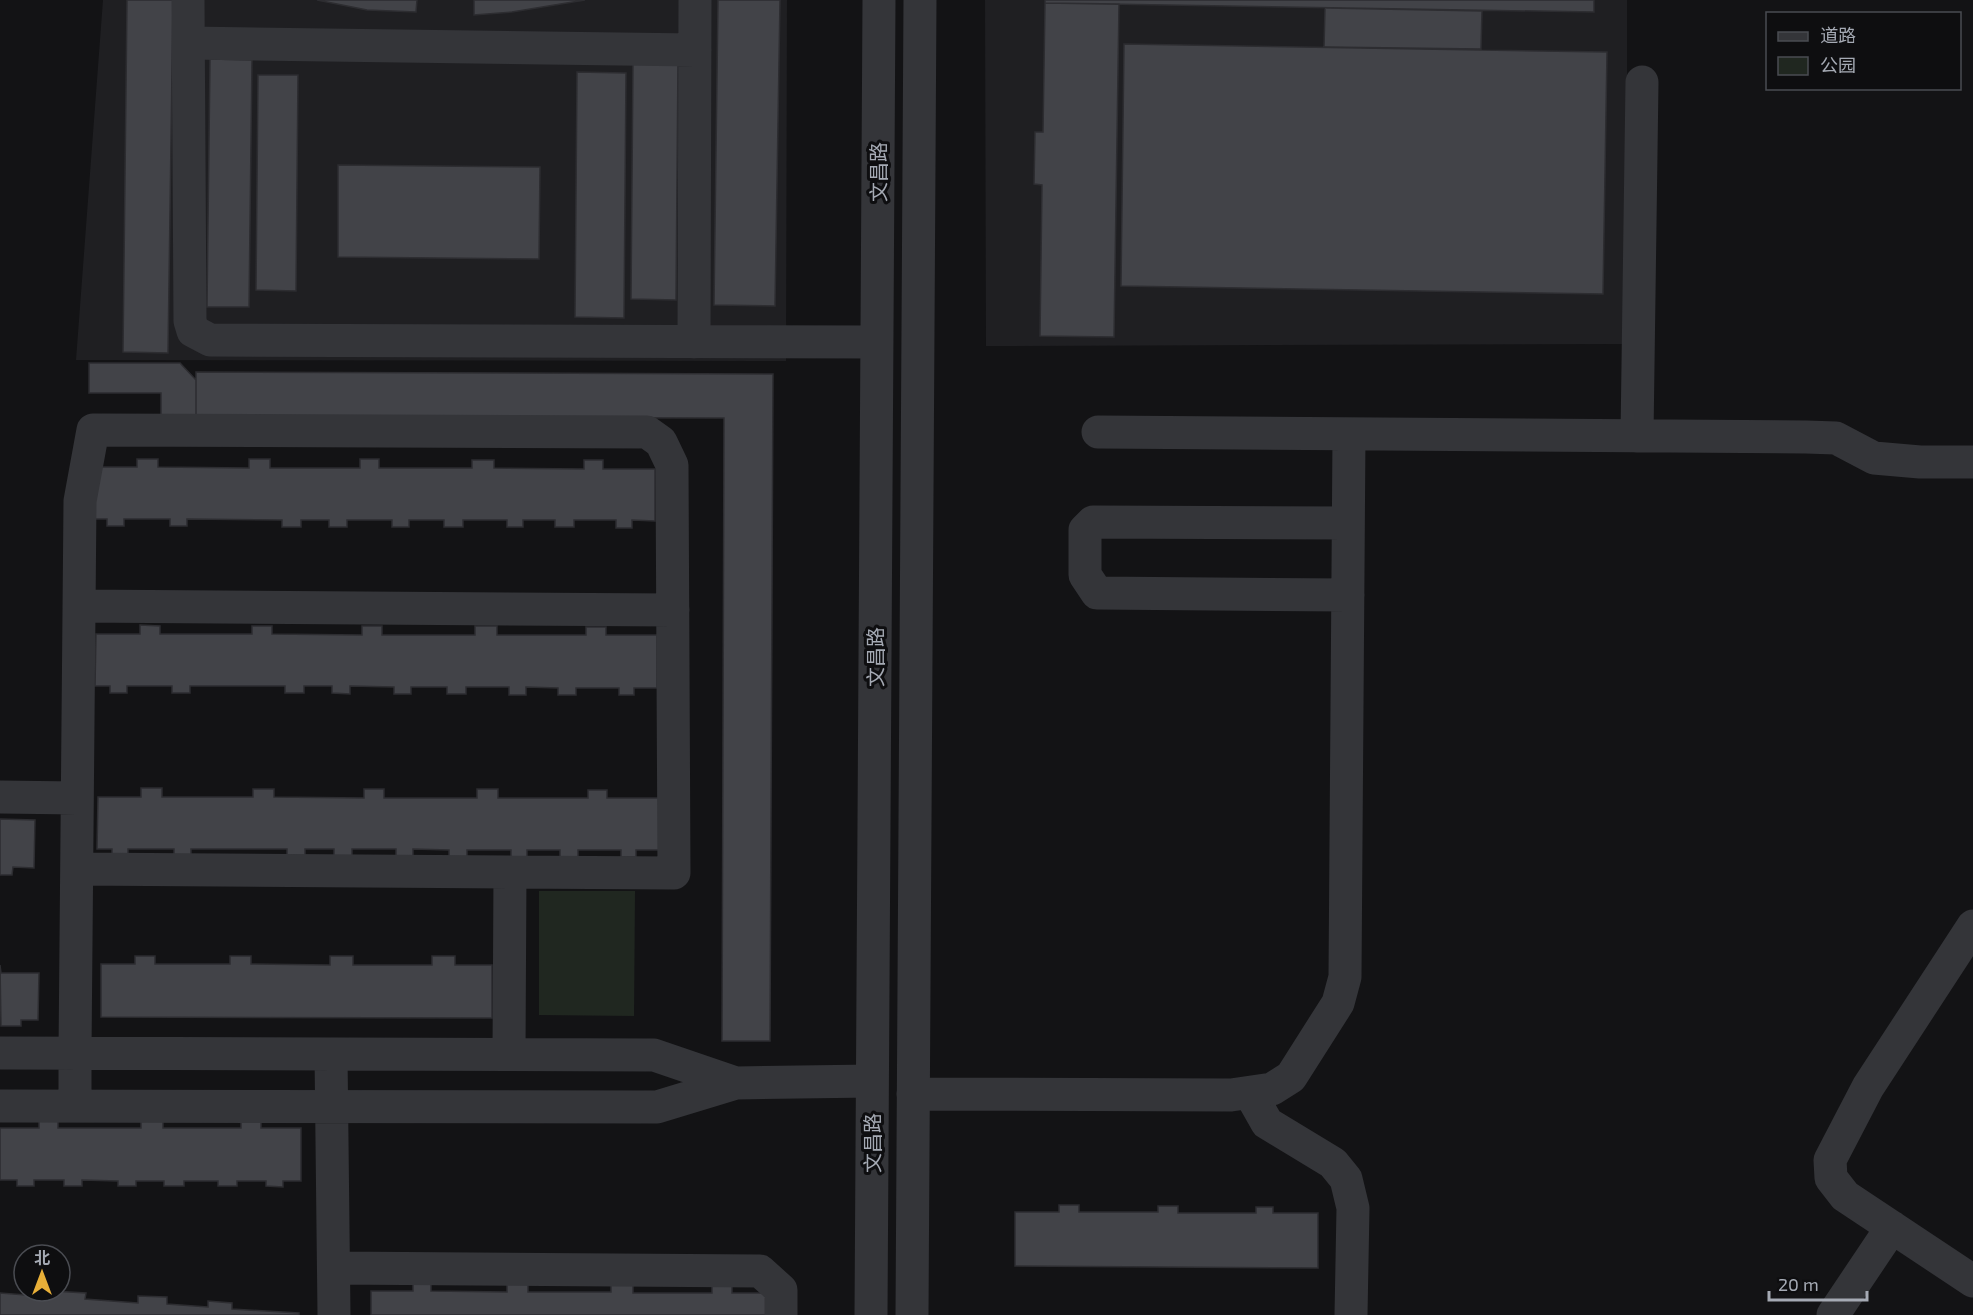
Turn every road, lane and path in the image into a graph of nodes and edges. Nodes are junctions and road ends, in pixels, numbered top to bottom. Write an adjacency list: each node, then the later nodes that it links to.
1 (188, 0): 5 (street)
2 (695, 0): 6 (street)
3 (879, 0): 9 (street, 文昌路)
4 (920, 0): 30 (street, 文昌路)
5 (189, 43): 6 (street); 8 (street)
6 (695, 50): 8 (street)
7 (1642, 82): 12 (street)
8 (694, 342): 9 (street)
9 (877, 342): 27 (street, 文昌路)
10 (1098, 432): 11 (street)
11 (1349, 434): 12 (street); 14 (street)
12 (1638, 436): 13 (street)
13 (1973, 462)
14 (1348, 523): 15 (street); 15 (street)
15 (1348, 595): 29 (street)
16 (79, 606): 17 (street); 17 (street); 19 (street)
17 (673, 610): 21 (street)
18 (0, 798): 19 (street)
19 (77, 798): 20 (street)
20 (77, 868): 21 (street); 24 (street)
21 (510, 872): 26 (street)
22 (1973, 926): 34 (street)
23 (0, 1053): 24 (street)
24 (75, 1053): 25 (street); 32 (street)
25 (331, 1054): 26 (street); 33 (street)
26 (509, 1054): 28 (street)
27 (872, 1081): 28 (street); 39 (street, 文昌路)
28 (736, 1083): 33 (street)
29 (1250, 1092): 30 (street); 41 (street)
30 (913, 1094): 40 (street, 文昌路)
31 (0, 1106): 32 (street)
32 (75, 1106): 33 (street)
33 (332, 1106): 35 (street)
34 (1892, 1227): 36 (street); 42 (street)
35 (334, 1268): 37 (street); 38 (street)
36 (1973, 1281)
37 (334, 1315)
38 (781, 1315)
39 (871, 1315)
40 (912, 1315)
41 (1351, 1315)
42 (1833, 1315)

